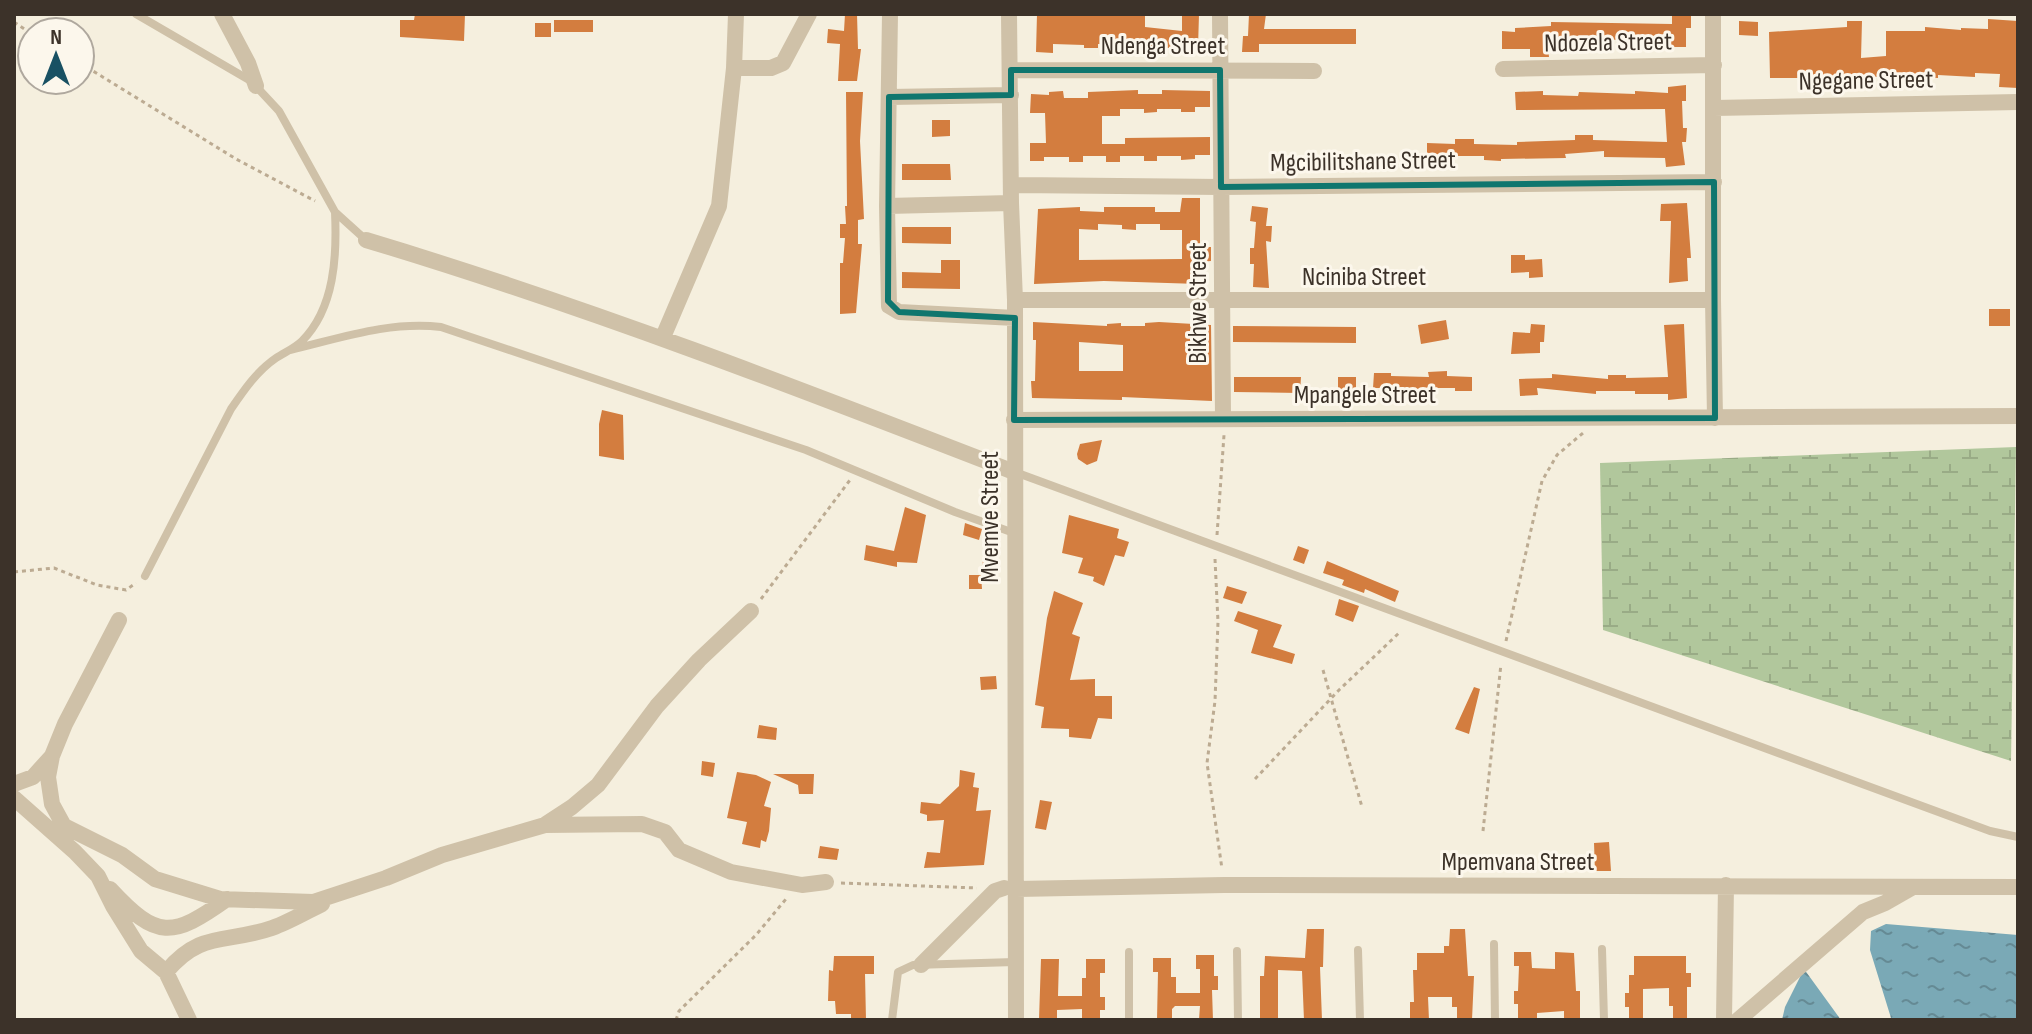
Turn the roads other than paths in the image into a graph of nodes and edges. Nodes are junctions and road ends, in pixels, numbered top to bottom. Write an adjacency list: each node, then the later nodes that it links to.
1 (136, 14): 15 (lane)
2 (222, 14): 15 (street)
3 (736, 14): 10 (street)
4 (809, 14): 10 (street)
5 (890, 14): 17 (street)
6 (1009, 14): 12 (street, Mvemve Street)
7 (1220, 14): 13 (street, Bikhwe Street)
8 (1713, 14): 9 (street)
9 (1714, 65): 11 (street, Ndozela Street); 19 (street)
10 (734, 68): 31 (street)
11 (1503, 69)
12 (1011, 70): 13 (street, Ndenga Street); 16 (street, Mvemve Street)
13 (1220, 70): 14 (street, Ndenga Street); 22 (street, Bikhwe Street)
14 (1314, 71)
15 (256, 86): 25 (lane)
16 (1011, 95): 17 (street); 21 (street, Mvemve Street)
17 (889, 97): 24 (street)
18 (2018, 102): 19 (street, Ngegane Street)
19 (1714, 108): 20 (street)
20 (1714, 182): 22 (street, Mgcibilitshane Street); 28 (street)
21 (1012, 185): 22 (street, Mgcibilitshane Street); 23 (street, Mvemve Street)
22 (1221, 187): 29 (street, Bikhwe Street)
23 (1011, 203): 24 (street); 27 (street, Mvemve Street)
24 (887, 206): 30 (street)
25 (335, 212): 26 (lane); 32 (lane)
26 (366, 240): 31 (street)
27 (1015, 300): 29 (street, Nciniba Street); 30 (street, Mvemve Street)
28 (1713, 300): 29 (street, Nciniba Street); 34 (street)
29 (1221, 301): 35 (street, Bikhwe Street)
30 (1015, 318): 36 (street, Mvemve Street)
31 (663, 337): 37 (street)
32 (290, 350): 38 (lane); 39 (lane)
33 (2018, 416): 34 (street, Mpangele Street)
34 (1715, 418): 35 (street, Mpangele Street)
35 (1223, 419): 36 (street, Mpangele Street)
36 (1014, 420): 37 (street, Mvemve Street)
37 (1014, 472): 38 (street, Mvemve Street); 46 (lane)
38 (1014, 533): 52 (street, Mvemve Street)
39 (145, 576)
40 (751, 611): 45 (street)
41 (119, 620): 42 (street)
42 (52, 756): 43 (street); 54 (street)
43 (14, 784)
44 (14, 798): 47 (street)
45 (545, 825): 48 (street); 53 (street)
46 (2018, 837)
47 (98, 876): 54 (street); 62 (street)
48 (826, 882)
49 (1726, 885): 50 (street, Mpemvana Street); 52 (street, Mpemvana Street); 71 (street)
50 (1914, 886): 51 (street, Mpemvana Street); 72 (street)
51 (2018, 887)
52 (1010, 888): 60 (street, Mvemve Street); 61 (street)
53 (338, 894): 54 (street); 62 (street)
54 (227, 899)
55 (1494, 944): 69 (lane)
56 (1602, 949): 70 (lane)
57 (1358, 950): 68 (lane)
58 (1237, 951): 67 (lane)
59 (1129, 952): 66 (lane)
60 (1016, 962): 61 (lane); 65 (street, Mvemve Street)
61 (921, 965): 64 (lane)
62 (166, 972): 63 (street)
63 (189, 1020)
64 (892, 1020)
65 (1016, 1020)
66 (1129, 1020)
67 (1238, 1020)
68 (1360, 1020)
69 (1495, 1020)
70 (1604, 1020)
71 (1724, 1020)
72 (1738, 1020)

